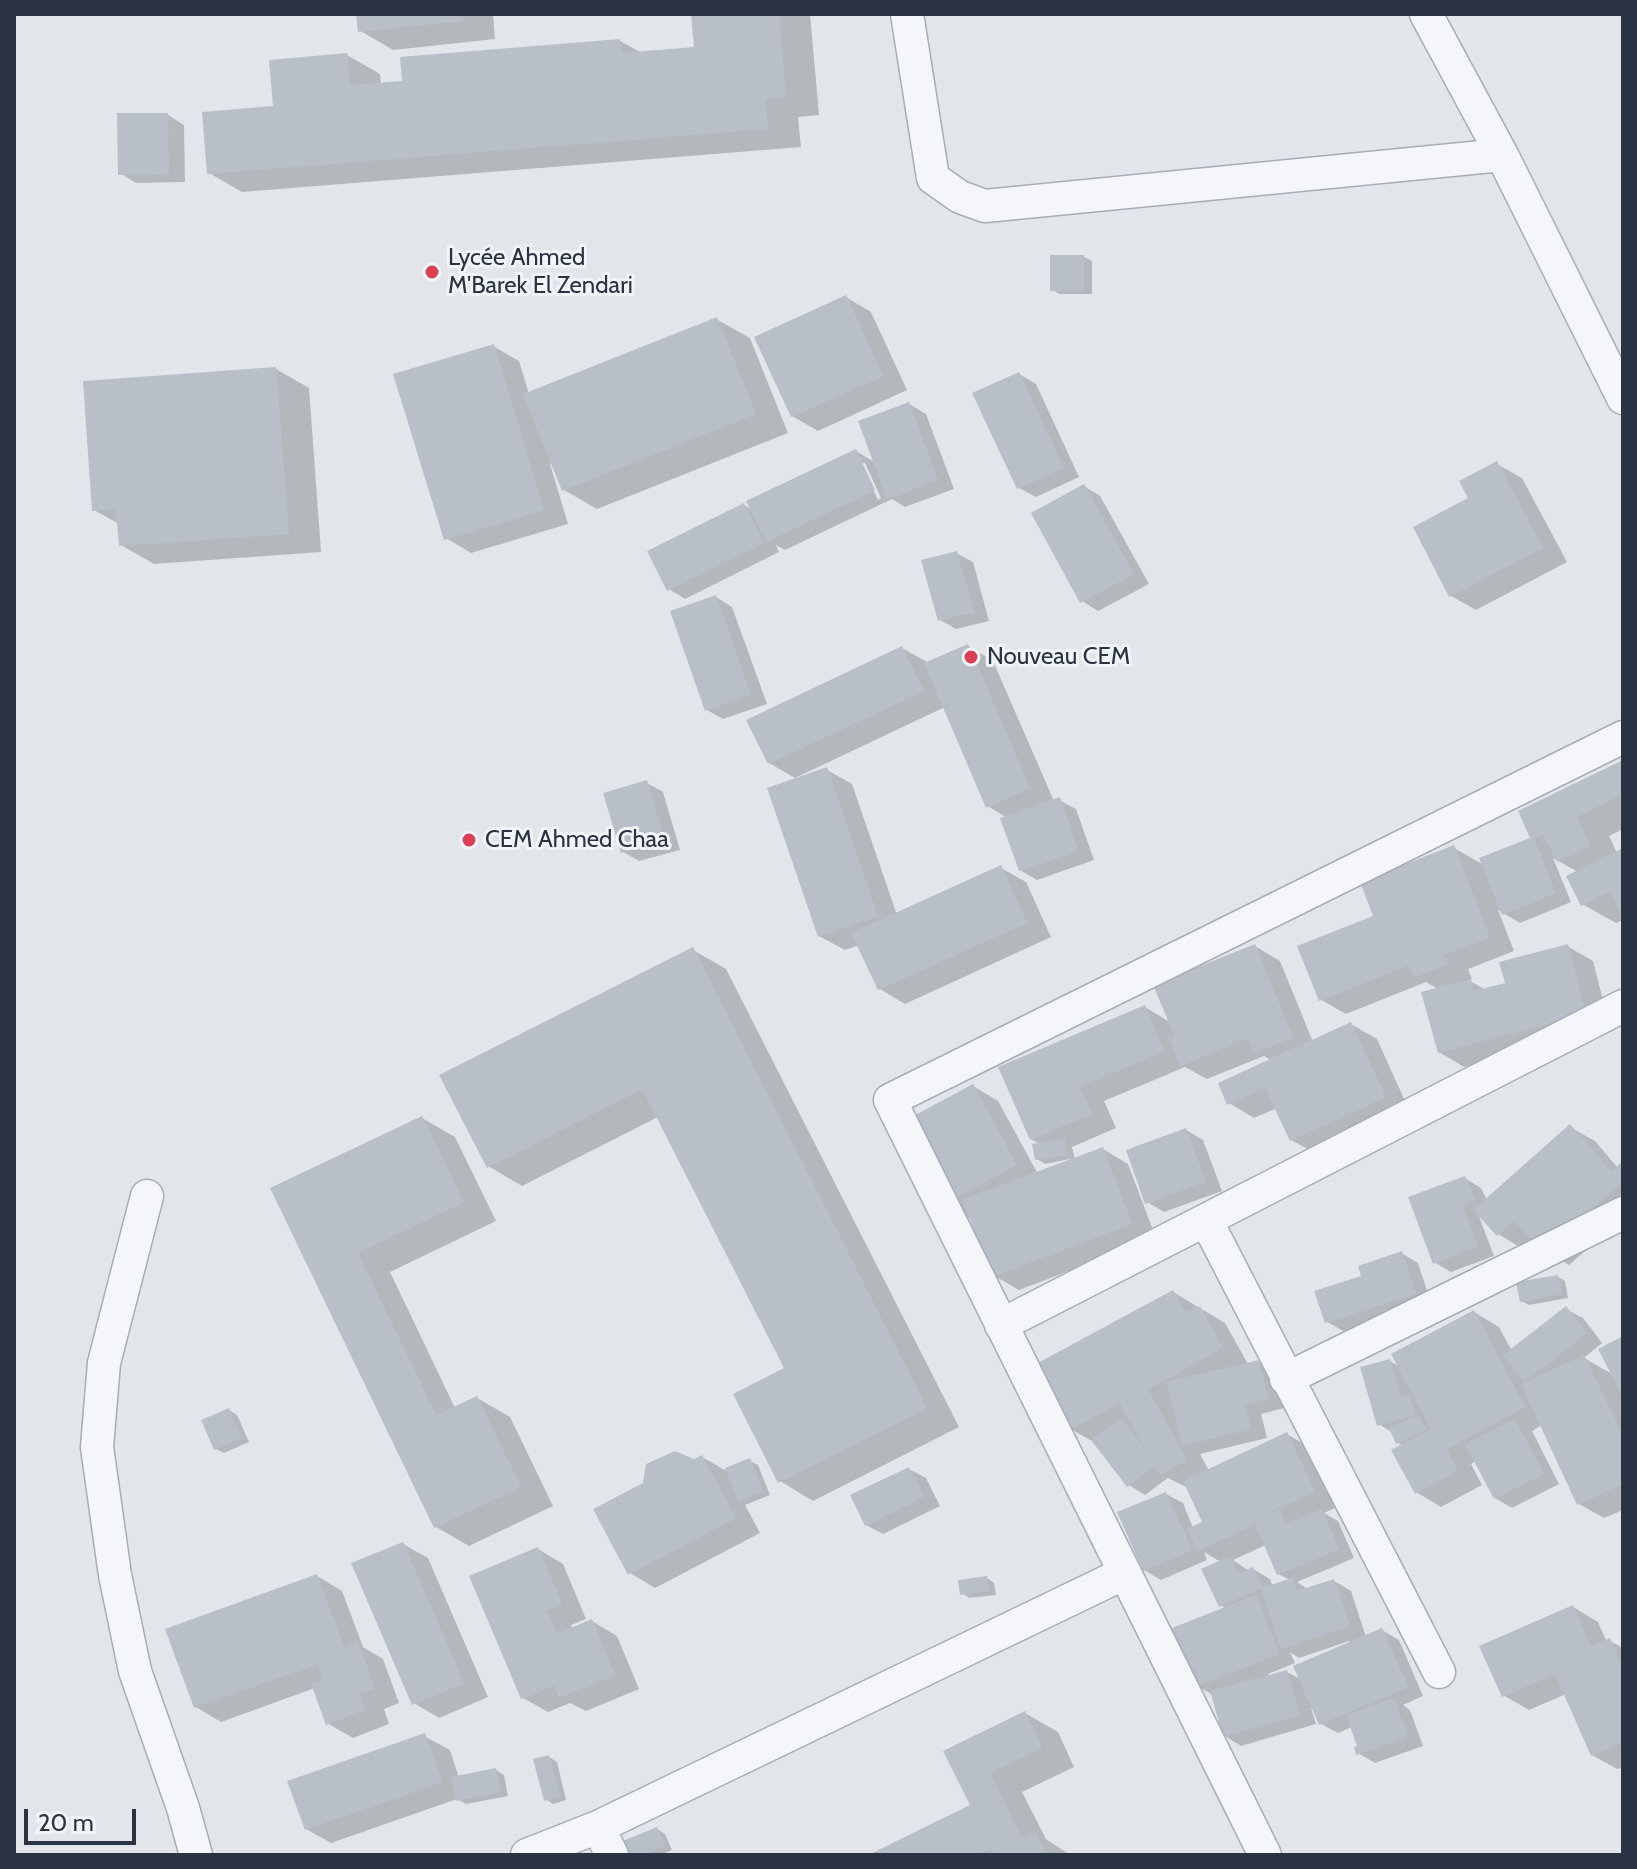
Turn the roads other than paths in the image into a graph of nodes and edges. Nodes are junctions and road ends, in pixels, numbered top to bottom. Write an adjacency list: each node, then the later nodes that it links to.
1 (907, 14): 3 (street)
2 (1426, 14): 3 (street)
3 (1502, 155): 4 (street)
4 (1611, 344): 5 (street)
5 (1623, 398)
6 (1623, 737): 11 (street)
7 (1621, 1012): 10 (street)
8 (147, 1196): 16 (street)
9 (1623, 1213): 12 (street)
10 (1206, 1220): 11 (street); 12 (street)
11 (1001, 1325): 13 (street)
12 (1286, 1379): 14 (street)
13 (1125, 1573): 15 (street); 18 (street)
14 (1439, 1672)
15 (605, 1841): 17 (street)
16 (196, 1855)
17 (527, 1855)
18 (1265, 1855)

